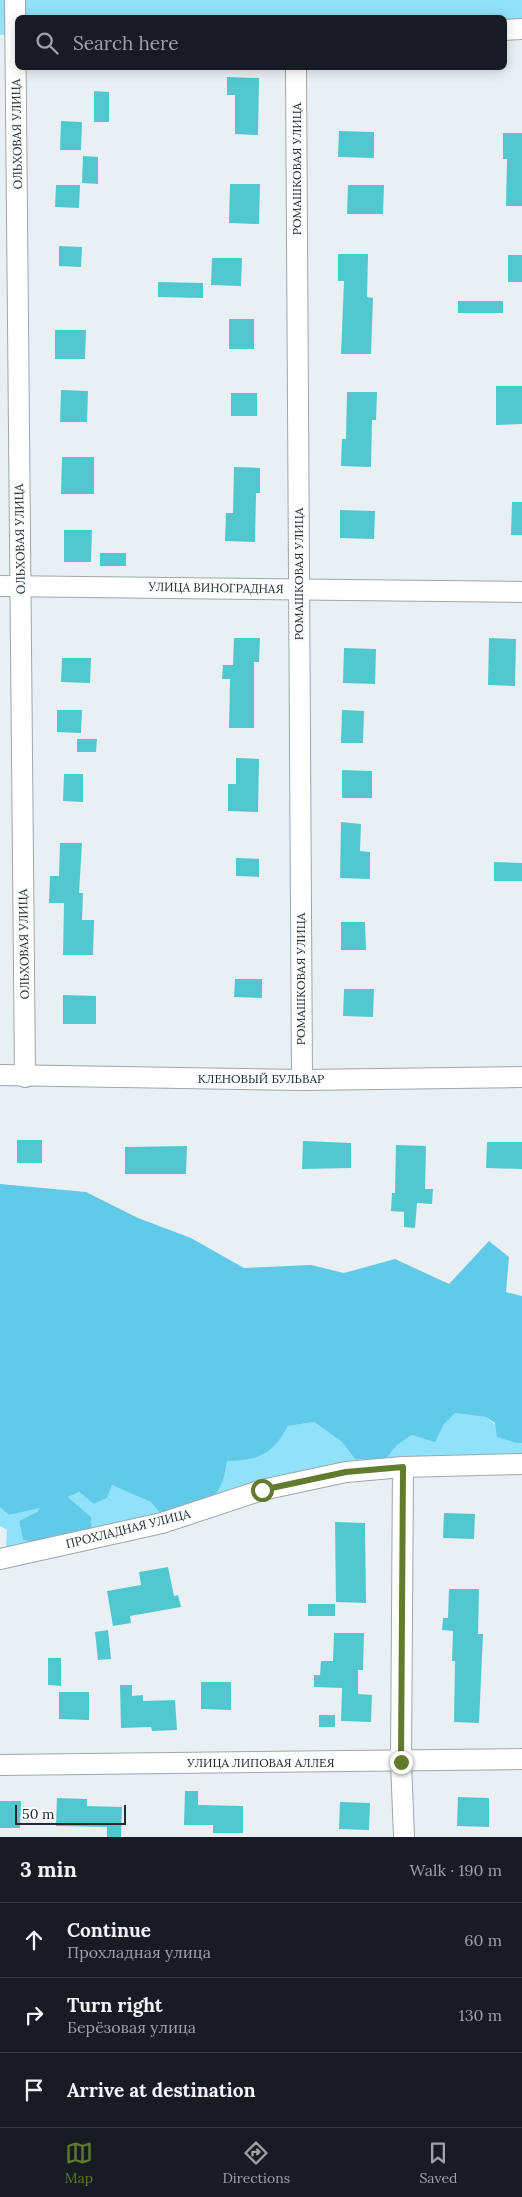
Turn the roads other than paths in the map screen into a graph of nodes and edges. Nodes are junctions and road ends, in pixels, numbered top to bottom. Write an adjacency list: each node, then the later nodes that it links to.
1 (15, 0): 4 (street, ОЛЬХОВАЯ УЛИЦА)
2 (522, 29): 3 (street)
3 (507, 30)
4 (11, 39): 7 (street, ОЛЬХОВАЯ УЛИЦА)
5 (296, 70): 8 (street, РОМАШКОВАЯ УЛИЦА)
6 (0, 586): 7 (street, УЛИЦА ВИНОГРАДНАЯ)
7 (21, 586): 8 (street, УЛИЦА ВИНОГРАДНАЯ); 11 (street, ОЛЬХОВАЯ УЛИЦА)
8 (299, 589): 9 (street, УЛИЦА ВИНОГРАДНАЯ); 13 (street, РОМАШКОВАЯ УЛИЦА)
9 (522, 592)
10 (0, 1076): 11 (street, КЛЕНОВЫЙ БУЛЬВАР)
11 (26, 1077): 13 (street, КЛЕНОВЫЙ БУЛЬВАР)
12 (522, 1077): 13 (street, КЛЕНОВЫЙ БУЛЬВАР)
13 (302, 1080)
14 (522, 1464): 15 (street, ПРОХЛАДНАЯ УЛИЦА)
15 (403, 1467): 16 (street, ПРОХЛАДНАЯ УЛИЦА); 18 (street)
16 (0, 1559)
17 (522, 1759): 18 (street, УЛИЦА ЛИПОВАЯ АЛЛЕЯ)
18 (401, 1762): 19 (street, УЛИЦА ЛИПОВАЯ АЛЛЕЯ); 20 (street)
19 (0, 1765)
20 (404, 1837)

